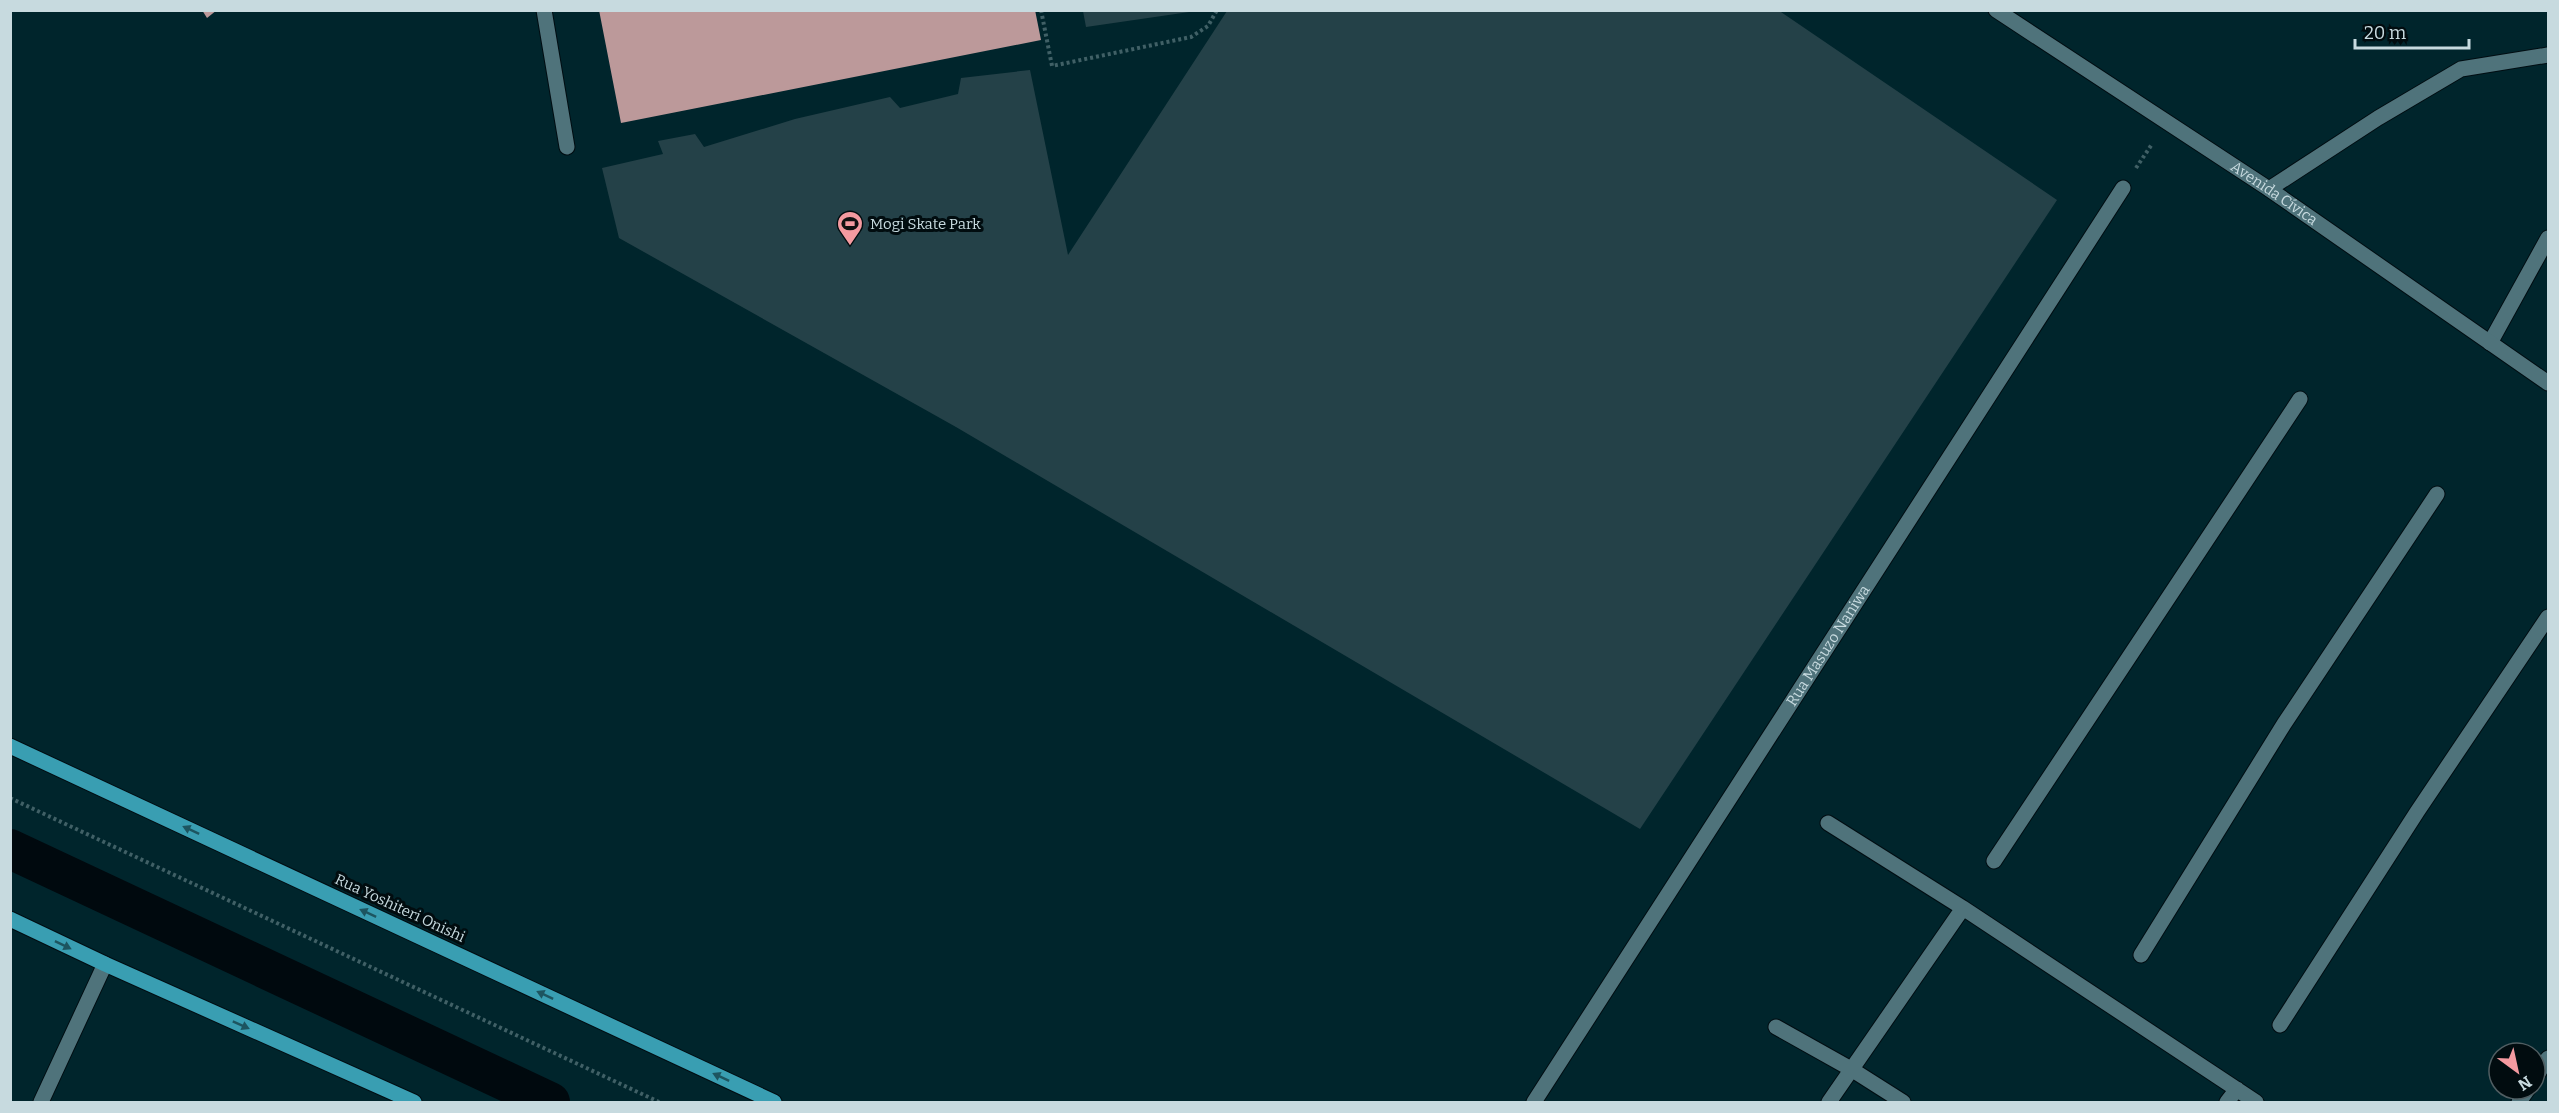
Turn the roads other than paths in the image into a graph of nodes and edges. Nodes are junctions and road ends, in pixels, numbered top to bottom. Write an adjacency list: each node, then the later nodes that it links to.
1 (544, 10): 4 (street)
2 (1996, 10): 6 (street, Avenida Cívica)
3 (2548, 55): 6 (street)
4 (567, 147)
5 (2122, 188): 27 (street, Rua Masuzo Naniwa)
6 (2269, 189): 8 (street, Avenida Cívica)
7 (2548, 238): 8 (street)
8 (2490, 343): 9 (street, Avenida Cívica)
9 (2548, 383)
10 (2300, 399): 15 (street)
11 (2437, 494): 18 (street)
12 (2548, 617): 20 (street)
13 (10, 746): 26 (main road, Rua Yoshiteri Onishi, one-way to 13)
14 (1828, 823): 16 (street)
15 (1994, 861)
16 (1963, 908): 22 (street); 23 (street)
17 (10, 919): 19 (main road, one-way to 19)
18 (2141, 955)
19 (105, 964): 24 (street); 25 (main road, one-way to 25)
20 (2280, 1025)
21 (1776, 1028): 22 (street)
22 (1851, 1069): 28 (street); 29 (street)
23 (2236, 1089): 30 (street); 31 (street)
24 (41, 1102)
25 (414, 1102)
26 (774, 1102)
27 (1534, 1102)
28 (1829, 1102)
29 (1903, 1102)
30 (2227, 1102)
31 (2256, 1102)

